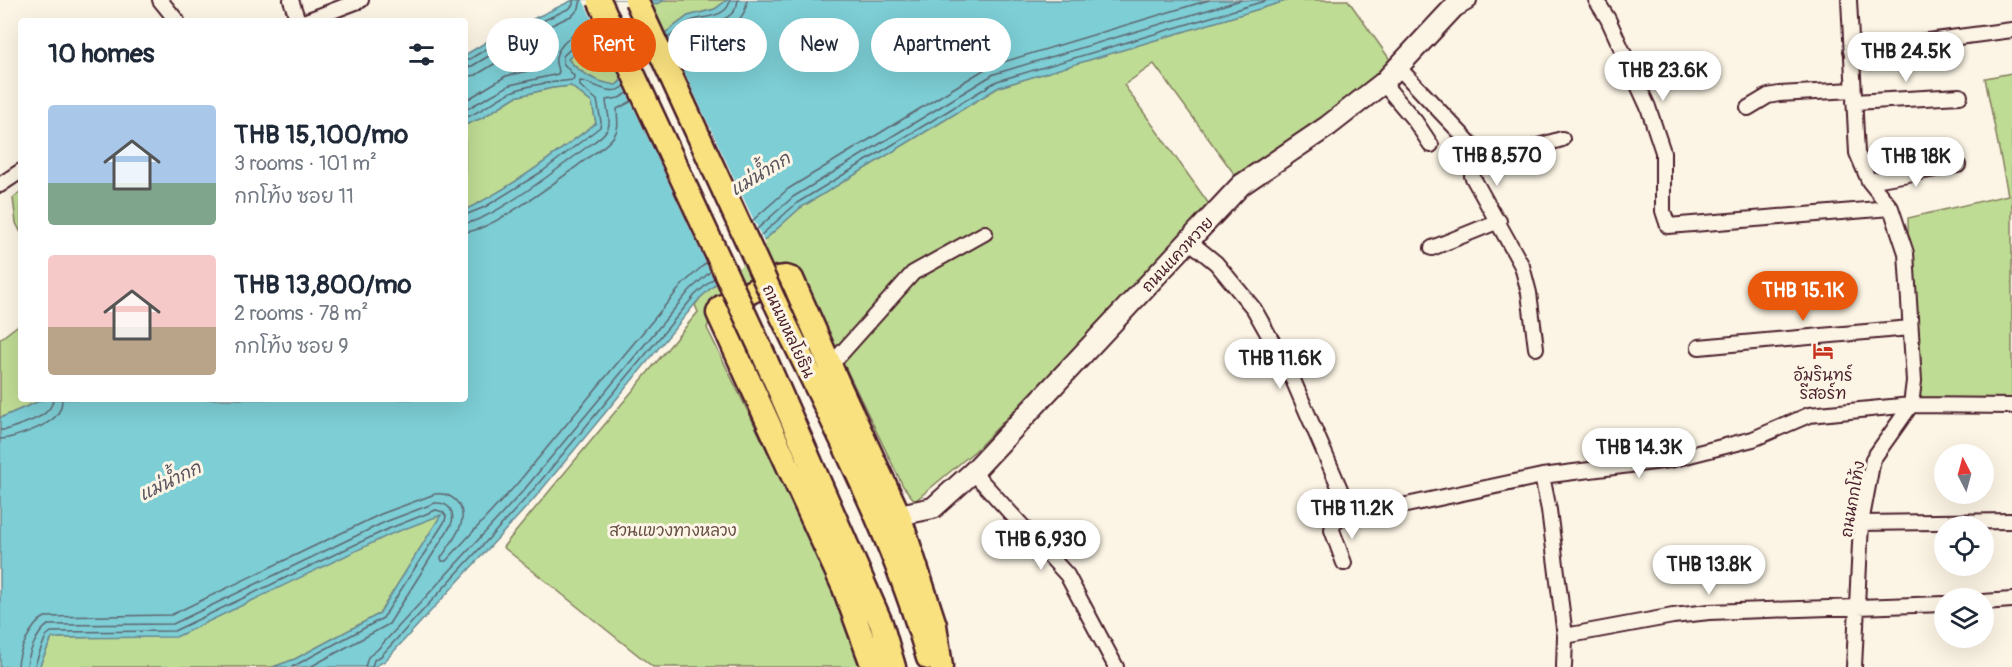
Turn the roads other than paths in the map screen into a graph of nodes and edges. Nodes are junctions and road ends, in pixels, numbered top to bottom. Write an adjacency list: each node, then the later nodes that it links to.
1 (160, 0): 9 (street)
2 (291, 0): 10 (street)
3 (360, 0): 11 (street)
4 (599, 0): 50 (main road, ถนนพหลโยธิน, bridge)
5 (636, 0): 51 (main road, ถนนพหลโยธิน, bridge)
6 (1466, 0): 14 (street, ถนนแควหวาย)
7 (1596, 0): 26 (street)
8 (1849, 0): 13 (street)
9 (175, 18)
10 (297, 18)
11 (314, 18)
12 (2012, 30): 13 (street)
13 (1851, 51): 16 (street)
14 (1398, 67): 15 (street, ถนนแควหวาย); 21 (street)
15 (1383, 83): 20 (street); 29 (street, ถนนแควหวาย)
16 (1853, 96): 17 (street); 18 (street); 24 (street)
17 (1960, 96)
18 (1748, 108)
19 (1562, 139): 21 (street)
20 (1431, 145)
21 (1484, 162): 27 (street)
22 (1958, 165): 24 (street)
23 (18, 173): 25 (street)
24 (1869, 181): 26 (street)
25 (0, 185)
26 (1891, 208): 31 (street)
27 (1499, 221): 30 (street); 32 (street)
28 (986, 233): 34 (street)
29 (1189, 241): 37 (street, ถนนแควหวาย); 39 (street)
30 (1432, 248)
31 (1910, 328): 33 (street); 35 (street)
32 (1536, 348)
33 (1699, 348)
34 (830, 366): 40 (main road); 49 (main road)
35 (1911, 405): 36 (street); 38 (street); 42 (street, ถนนกกโท้ง)
36 (2012, 406)
37 (973, 472): 40 (street, ถนนแควหวาย); 53 (street)
38 (1542, 476): 39 (street); 48 (street)
39 (1355, 514): 43 (street)
40 (900, 515): 52 (main road)
41 (2012, 521): 42 (street)
42 (1861, 523): 47 (street, ถนนกกโท้ง)
43 (1344, 563)
44 (2012, 600): 45 (street)
45 (1994, 601)
46 (1934, 604): 47 (street)
47 (1858, 608): 48 (street); 55 (street, ถนนกกโท้ง)
48 (1565, 636): 54 (street)
49 (873, 667)
50 (894, 667)
51 (930, 667)
52 (941, 667)
53 (1116, 667)
54 (1564, 667)
55 (1854, 667)

